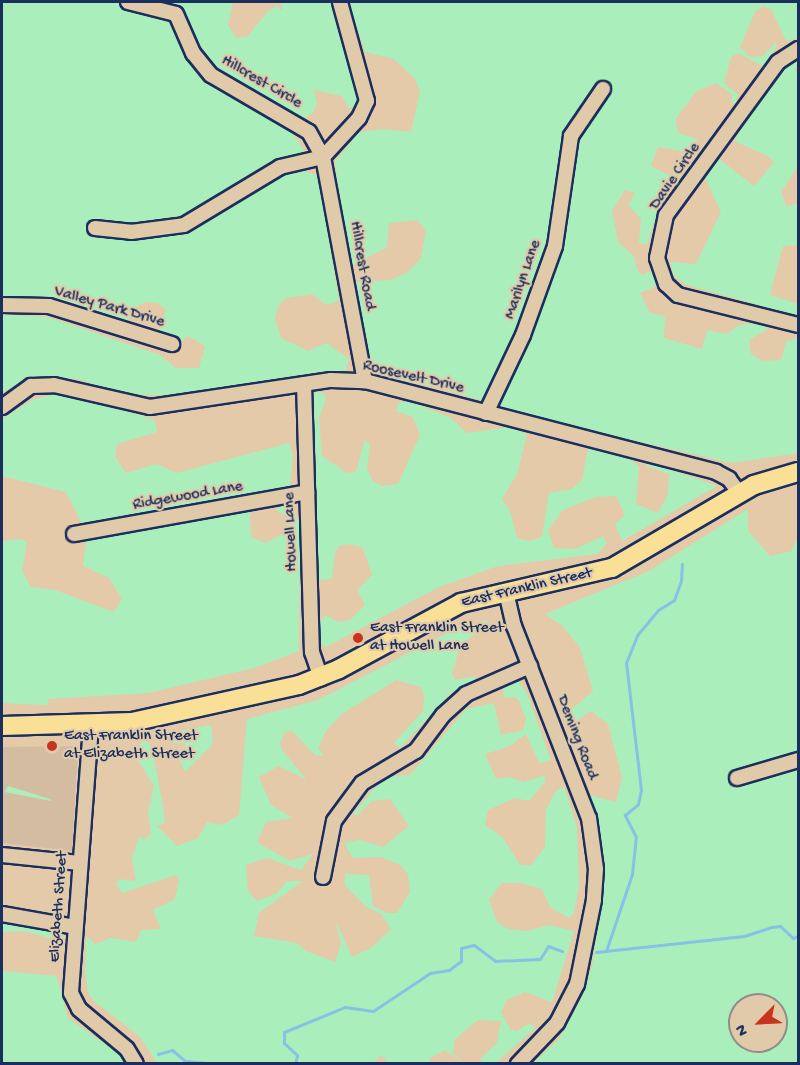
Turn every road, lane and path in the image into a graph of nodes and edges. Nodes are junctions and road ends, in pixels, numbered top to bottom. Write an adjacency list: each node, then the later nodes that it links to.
1 (128, 2): 5 (street, Hillcrest Circle)
2 (340, 2): 5 (street)
3 (798, 49): 8 (street, Davie Circle)
4 (603, 89): 13 (street, Marilyn Lane)
5 (324, 157): 6 (street); 10 (street, Hillcrest Road)
6 (95, 228)
7 (2, 305): 9 (street, Valley Park Drive)
8 (798, 325)
9 (172, 344)
10 (365, 381): 11 (street, Roosevelt Drive); 13 (street, Roosevelt Drive)
11 (304, 384): 12 (street, Roosevelt Drive); 15 (street, Howell Lane)
12 (2, 407)
13 (486, 413): 16 (street, Roosevelt Drive)
14 (798, 472): 16 (main road, East Franklin Street)
15 (307, 492): 17 (street, Ridgewood Lane); 20 (street, Howell Lane)
16 (739, 493): 18 (main road, East Franklin Street)
17 (74, 534)
18 (506, 592): 19 (street, Deming Road); 20 (main road, East Franklin Street)
19 (530, 666): 27 (street); 31 (street, Deming Road)
20 (321, 678): 22 (main road, East Franklin Street)
21 (2, 726): 22 (main road, East Franklin Street)
22 (91, 726): 26 (street, Elizabeth Street)
23 (798, 760): 24 (street)
24 (737, 778)
25 (2, 855): 26 (street)
26 (80, 863): 29 (street, Elizabeth Street)
27 (323, 877)
28 (2, 914): 29 (street)
29 (75, 927): 30 (street, Elizabeth Street)
30 (136, 1064)
31 (518, 1064)

